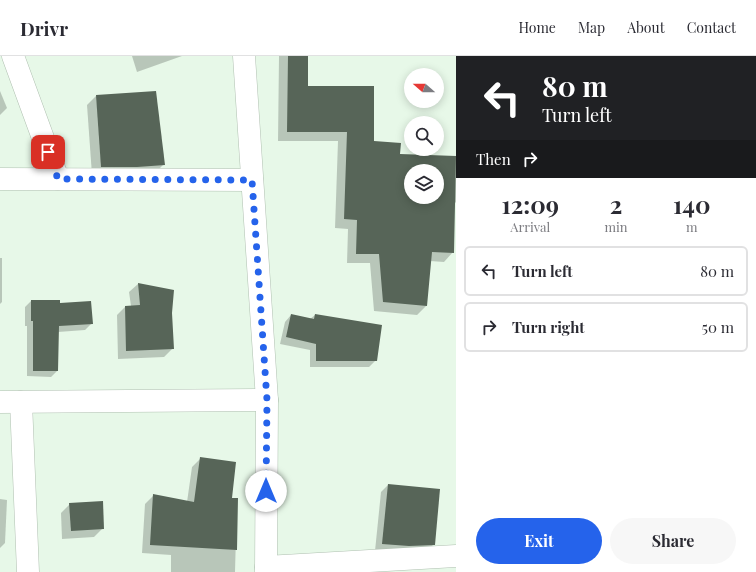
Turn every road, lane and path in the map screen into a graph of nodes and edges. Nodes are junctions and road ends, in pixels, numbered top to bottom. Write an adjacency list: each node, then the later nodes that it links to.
1 (13, 56): 4 (street)
2 (244, 56): 5 (street)
3 (0, 179): 4 (street)
4 (58, 179): 5 (street)
5 (252, 180): 6 (street)
6 (267, 400): 8 (street); 10 (street)
7 (0, 402): 8 (street)
8 (21, 402): 11 (street)
9 (456, 556): 10 (street)
10 (266, 569)
11 (28, 572)

